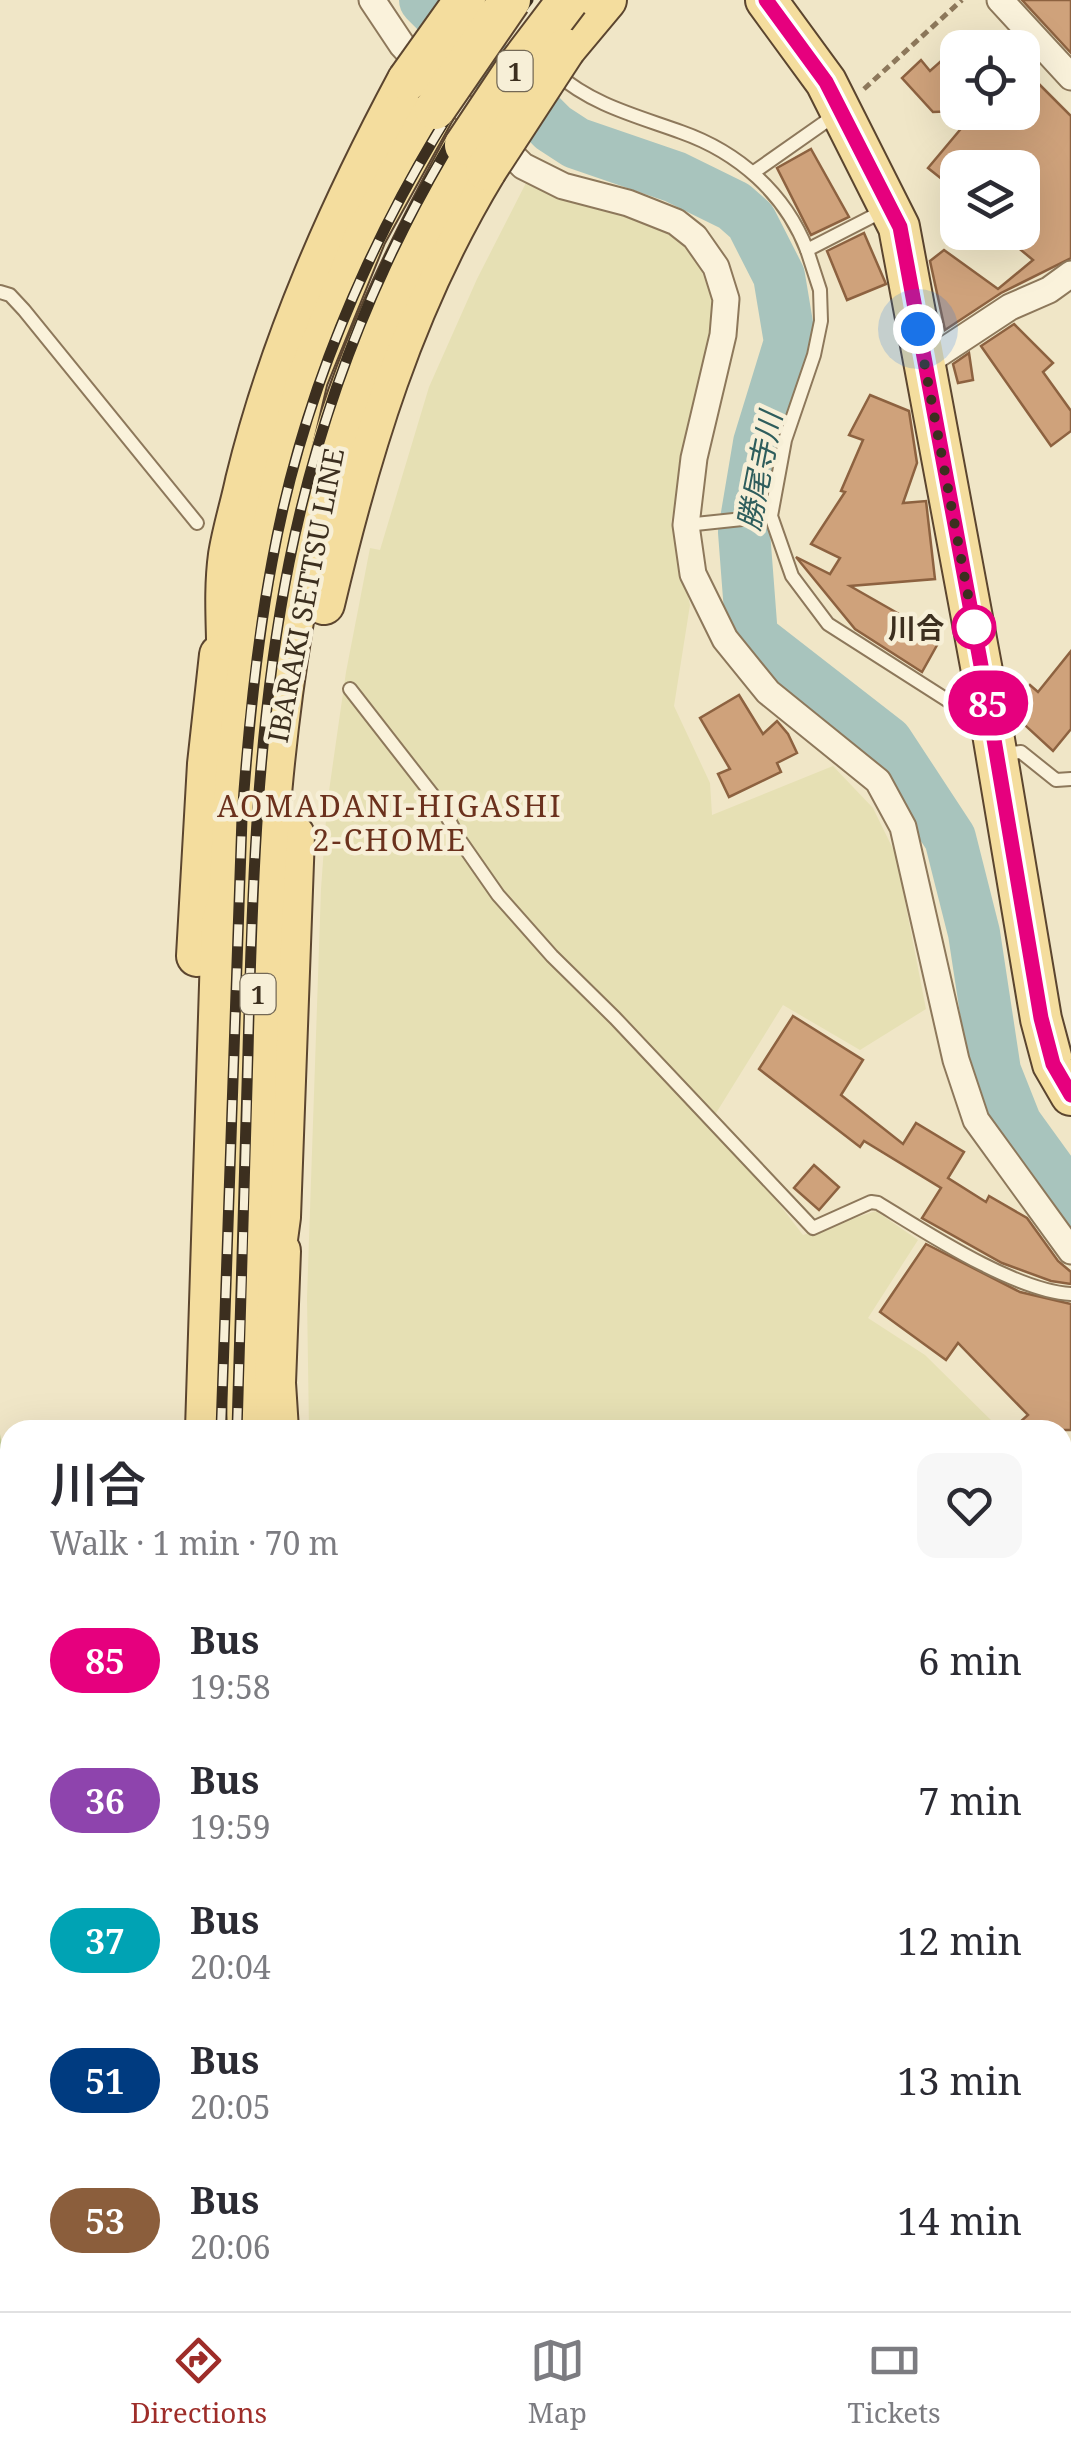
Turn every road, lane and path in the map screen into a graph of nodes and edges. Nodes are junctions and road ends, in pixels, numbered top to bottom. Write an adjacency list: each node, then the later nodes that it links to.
1 (372, 0): 22 (street)
2 (465, 0): 11 (main road, bridge)
3 (492, 0): 9 (lane)
4 (568, 0): 13 (main road, IBARAKI SETTSU LINE / 1, bridge)
5 (606, 0): 13 (main road, bridge)
6 (766, 0): 12 (main road)
7 (962, 0): 12 (path)
8 (1000, 0): 10 (street)
9 (513, 20): 11 (main road, IBARAKI SETTSU LINE / 1, bridge); 14 (lane)
10 (1071, 77)
11 (421, 94): 23 (main road); 28 (main road, IBARAKI SETTSU LINE / 1)
12 (841, 111): 14 (lane); 15 (main road)
13 (476, 158): 30 (main road, 1); 35 (main road, IBARAKI SETTSU LINE / 1)
14 (754, 172): 16 (lane)
15 (891, 207): 16 (lane); 19 (main road)
16 (807, 250): 20 (lane)
17 (1071, 274): 19 (street)
18 (0, 292): 21 (lane)
19 (924, 363): 25 (main road)
20 (771, 516): 22 (lane); 25 (lane)
21 (197, 523)
22 (686, 524): 31 (street)
23 (225, 625): 28 (main road); 33 (main road)
24 (350, 689): 32 (lane)
25 (987, 698): 26 (main road)
26 (996, 754): 27 (lane); 29 (main road)
27 (1071, 779)
28 (222, 922): 34 (main road, IBARAKI SETTSU LINE / 1)
29 (1071, 1095)
30 (280, 1217): 36 (main road, 1); 37 (main road, 1)
31 (1071, 1251)
32 (1071, 1294)
33 (183, 1420)
34 (206, 1420)
35 (252, 1420)
36 (253, 1420)
37 (277, 1420)

